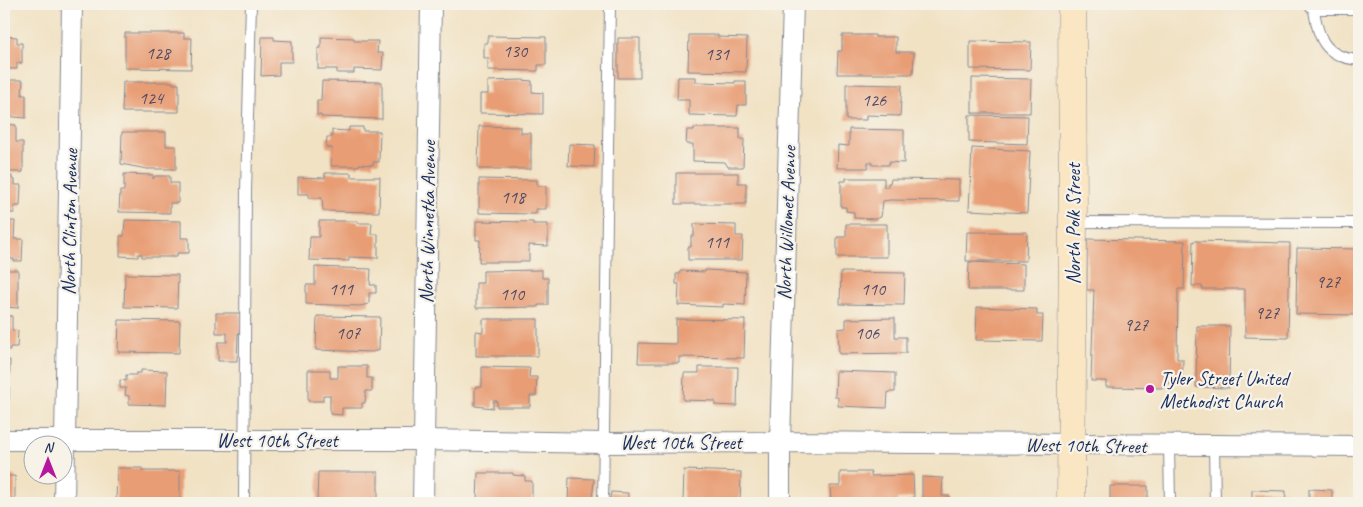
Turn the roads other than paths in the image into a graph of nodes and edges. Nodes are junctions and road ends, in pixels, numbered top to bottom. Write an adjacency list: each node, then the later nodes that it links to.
1 (72, 4): 13 (street, North Clinton Avenue)
2 (251, 4): 17 (lane)
3 (431, 4): 18 (street, North Winnetka Avenue)
4 (610, 4): 20 (lane)
5 (793, 4): 19 (street, North Willomet Avenue)
6 (1072, 4): 11 (main road, North Polk Street)
7 (1314, 4): 8 (street); 10 (lane)
8 (1322, 4): 9 (street)
9 (1359, 4)
10 (1359, 60)
11 (1073, 222): 12 (lane); 21 (main road, North Polk Street)
12 (1359, 223)
13 (65, 434)
14 (4, 440): 15 (street, West 10th Street)
15 (22, 440)
16 (72, 440): 17 (street, West 10th Street)
17 (245, 440): 18 (street, West 10th Street); 27 (lane)
18 (424, 440): 20 (street, West 10th Street); 28 (street, North Winnetka Avenue)
19 (780, 442): 20 (street, West 10th Street); 21 (street, West 10th Street); 30 (street, North Willomet Avenue)
20 (604, 443): 29 (lane)
21 (1071, 444): 22 (street, West 10th Street); 31 (main road, North Polk Street)
22 (1169, 445): 23 (street, West 10th Street); 32 (lane)
23 (1214, 445): 24 (street, West 10th Street); 33 (lane)
24 (1359, 446)
25 (64, 484): 26 (street, North Clinton Avenue)
26 (64, 503)
27 (244, 503)
28 (423, 503)
29 (603, 503)
30 (780, 503)
31 (1071, 503)
32 (1170, 503)
33 (1215, 503)

